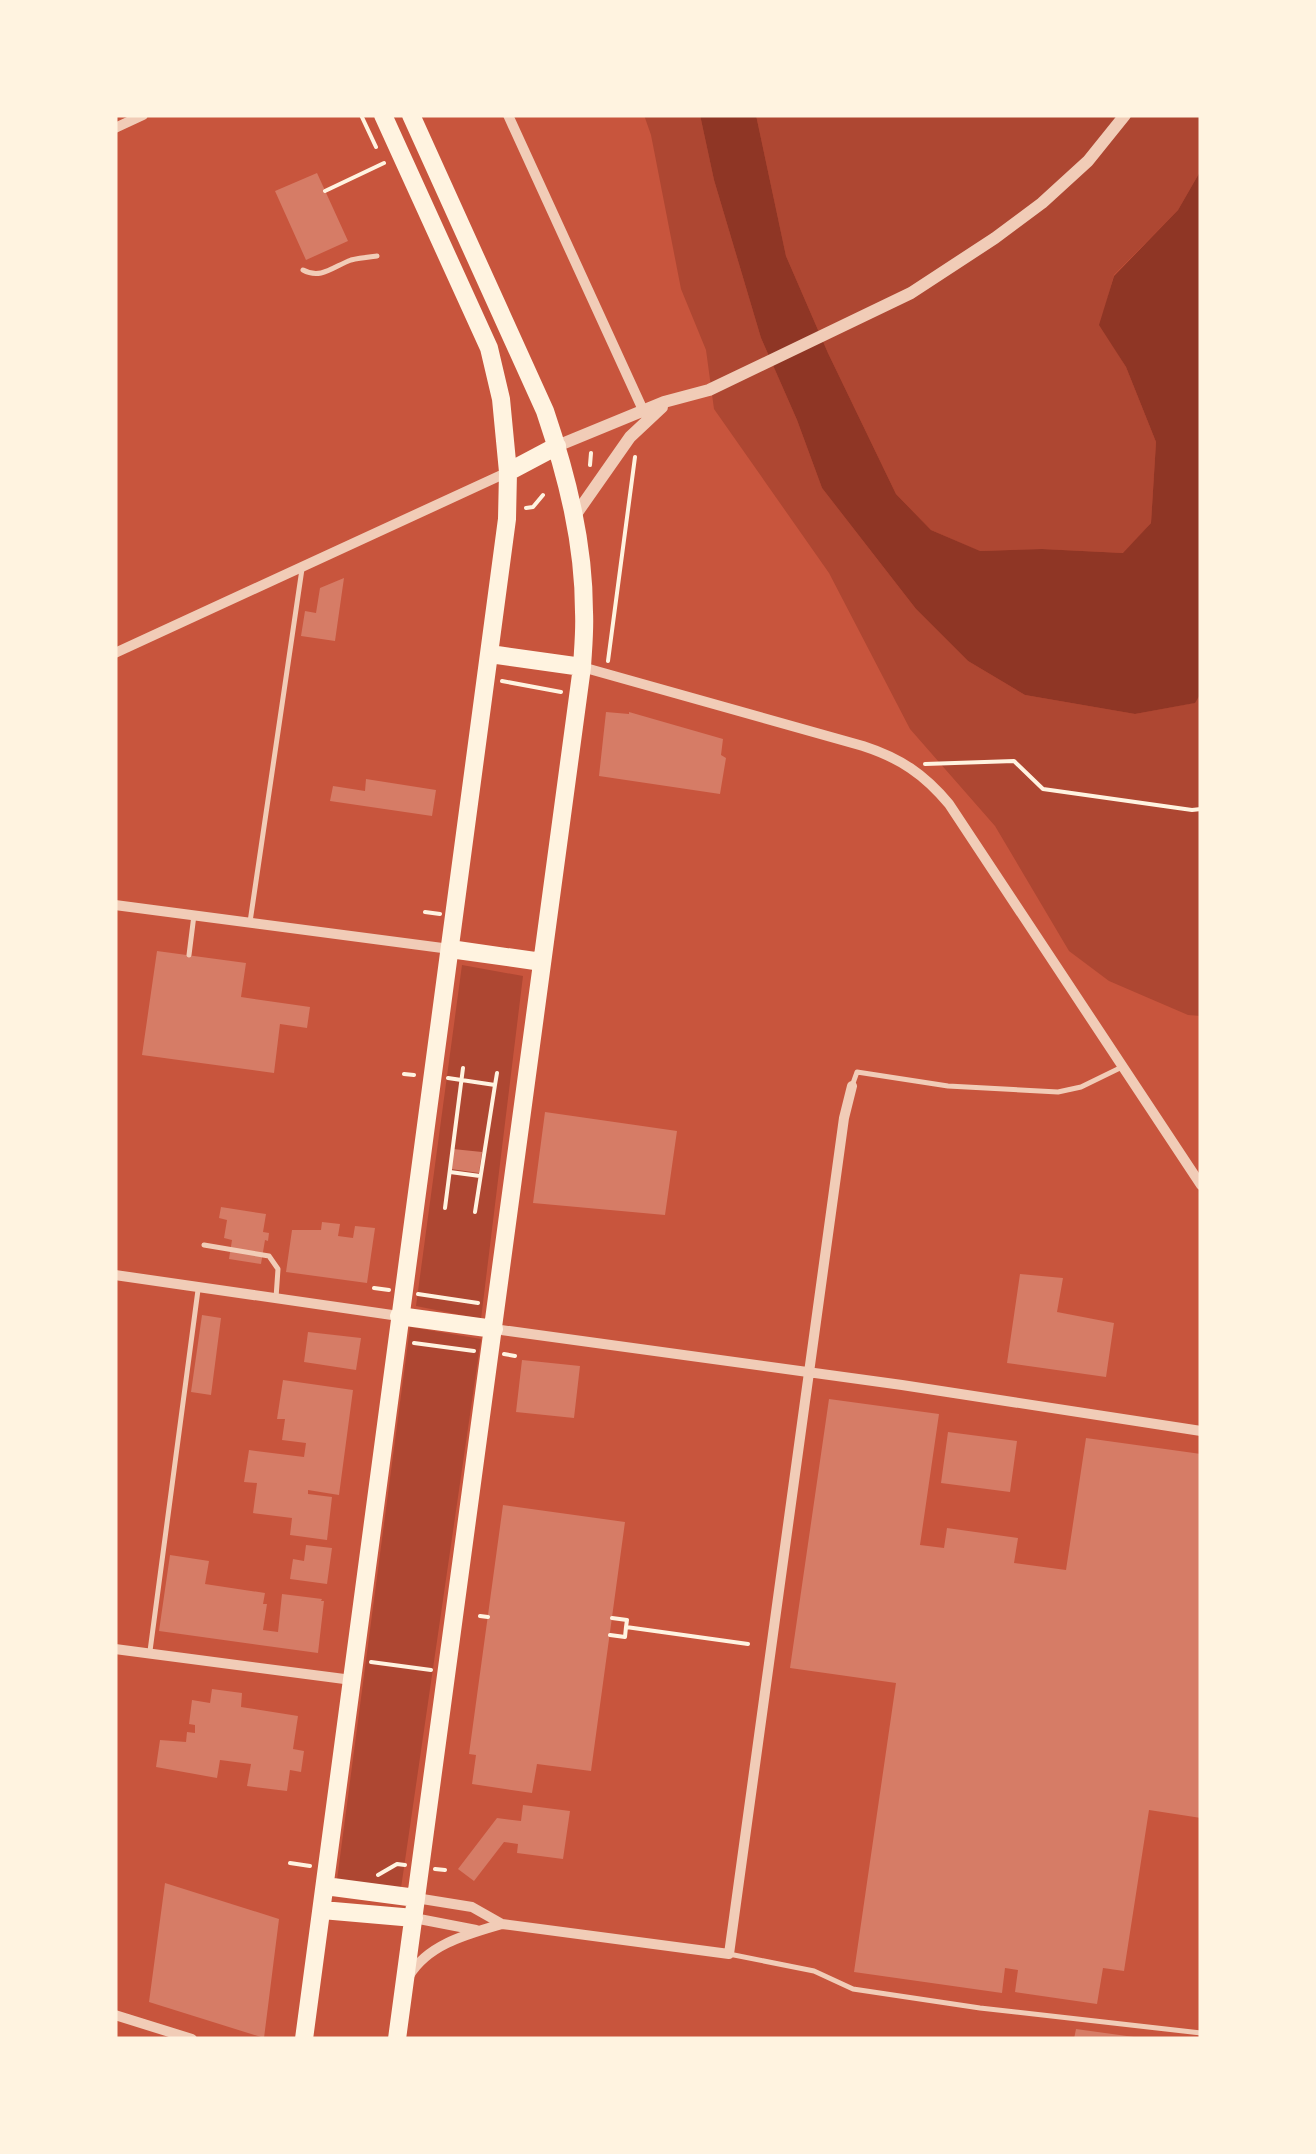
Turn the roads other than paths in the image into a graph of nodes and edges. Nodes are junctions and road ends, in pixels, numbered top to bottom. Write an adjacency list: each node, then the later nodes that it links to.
1 (143, 115): 6 (street)
2 (382, 115): 12 (highway)
3 (411, 115): 11 (highway)
4 (508, 115): 10 (street)
5 (1125, 115): 9 (street)
6 (115, 128)
7 (377, 256): 8 (lane)
8 (303, 270)
9 (672, 400): 10 (street); 13 (street)
10 (644, 410): 11 (street)
11 (558, 446): 12 (highway); 13 (highway)
12 (508, 472): 14 (street); 16 (highway)
13 (574, 518): 17 (highway)
14 (302, 566): 15 (street); 20 (lane)
15 (115, 654)
16 (490, 654): 17 (highway); 21 (highway)
17 (582, 667): 23 (highway); 24 (street)
18 (115, 905): 19 (street)
19 (194, 915): 20 (street); 22 (lane)
20 (250, 922): 21 (street)
21 (450, 948): 23 (highway); 31 (highway)
22 (188, 955)
23 (542, 962): 32 (highway)
24 (1122, 1067): 25 (lane); 26 (street)
25 (852, 1086): 33 (street)
26 (1201, 1185)
27 (204, 1245): 30 (lane)
28 (115, 1275): 29 (street)
29 (198, 1287): 30 (street); 36 (lane)
30 (276, 1298): 31 (street)
31 (399, 1316): 32 (highway); 37 (highway)
32 (494, 1329): 33 (street); 39 (highway)
33 (810, 1373): 34 (street); 43 (street)
34 (1201, 1431)
35 (115, 1648): 36 (street)
36 (150, 1653): 37 (street)
37 (352, 1680): 38 (highway)
38 (326, 1877): 39 (highway); 40 (highway)
39 (415, 1908): 40 (highway); 41 (street); 42 (street); 44 (highway)
40 (322, 1910): 50 (highway)
41 (502, 1924): 42 (street); 43 (street)
42 (482, 1930): 44 (street)
43 (729, 1954): 47 (lane)
44 (404, 1989): 51 (highway)
45 (115, 2014): 46 (street)
46 (152, 2026): 48 (street); 49 (street)
47 (1201, 2032)
48 (155, 2039)
49 (192, 2039)
50 (304, 2039)
51 (397, 2039)

